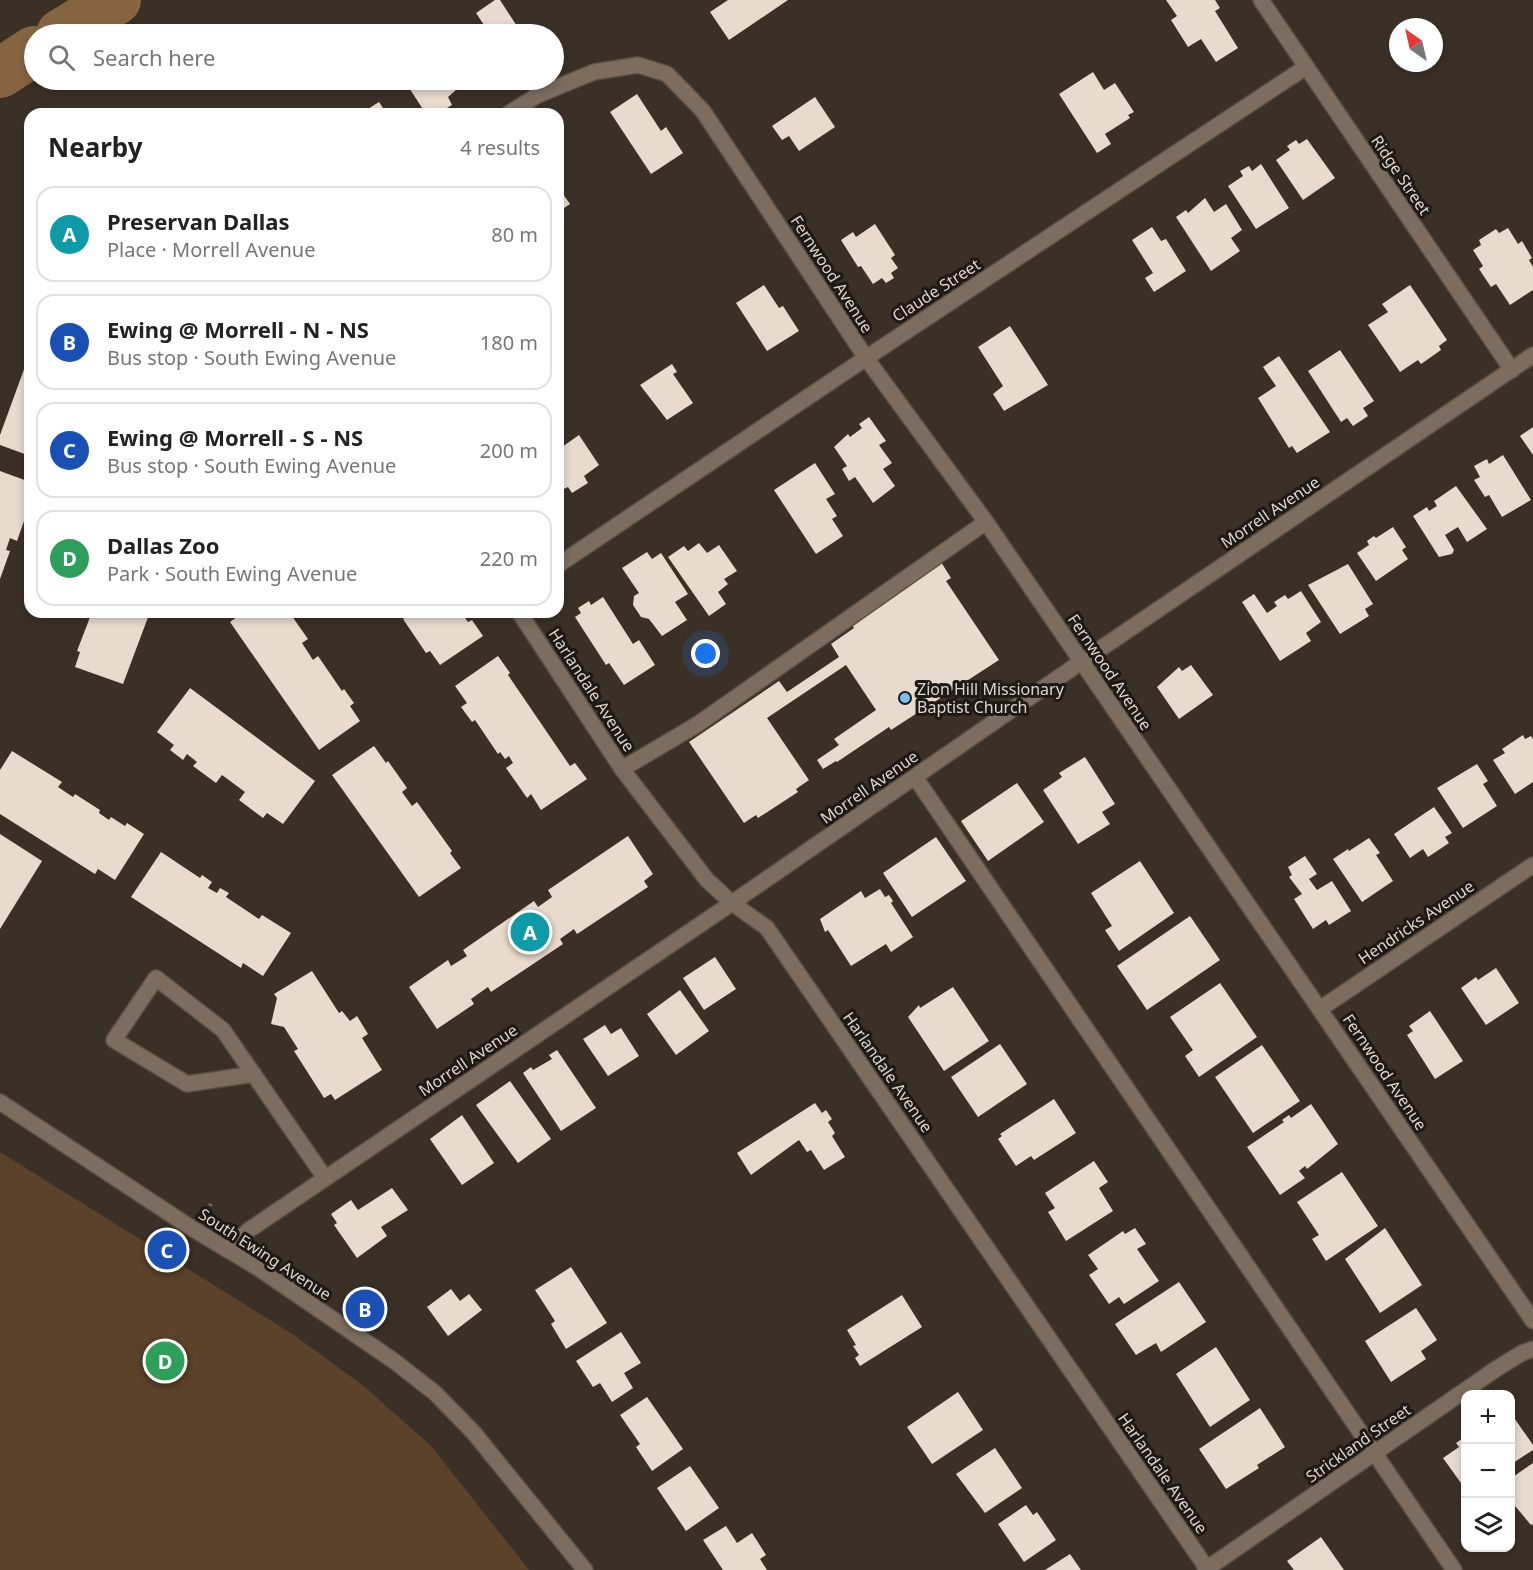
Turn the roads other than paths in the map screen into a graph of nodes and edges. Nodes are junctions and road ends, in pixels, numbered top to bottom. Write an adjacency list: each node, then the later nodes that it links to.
1 (1266, 2): 2 (street, Ridge Street)
2 (1306, 67): 7 (street, Claude Street); 8 (street, Ridge Street)
3 (564, 84): 7 (street, Fernwood Avenue)
4 (548, 90): 5 (street, Fernwood Avenue)
5 (517, 108)
6 (1533, 355): 8 (street, Morrell Avenue)
7 (866, 358): 9 (street, Fernwood Avenue); 10 (street, Claude Street)
8 (1512, 370): 12 (street, Morrell Avenue)
9 (986, 522): 12 (street, Fernwood Avenue); 13 (street)
10 (564, 561)
11 (523, 618): 13 (street, Harlandale Avenue)
12 (1081, 662): 14 (street, Morrell Avenue); 17 (street, Fernwood Avenue)
13 (622, 768): 16 (street, Harlandale Avenue)
14 (915, 777): 16 (street, Morrell Avenue); 24 (street)
15 (1533, 865): 17 (street, Hendricks Avenue)
16 (732, 903): 20 (street, Morrell Avenue); 26 (street, Harlandale Avenue)
17 (1320, 1009): 22 (street, Fernwood Avenue)
18 (254, 1074): 18 (street); 20 (street)
19 (3, 1110): 21 (street, South Ewing Avenue)
20 (326, 1178): 21 (street, Morrell Avenue)
21 (228, 1250): 25 (street, South Ewing Avenue)
22 (1533, 1321)
23 (1533, 1349): 24 (street, Strickland Street)
24 (1374, 1454): 26 (street, Strickland Street); 27 (street)
25 (585, 1570)
26 (1207, 1570)
27 (1454, 1570)

